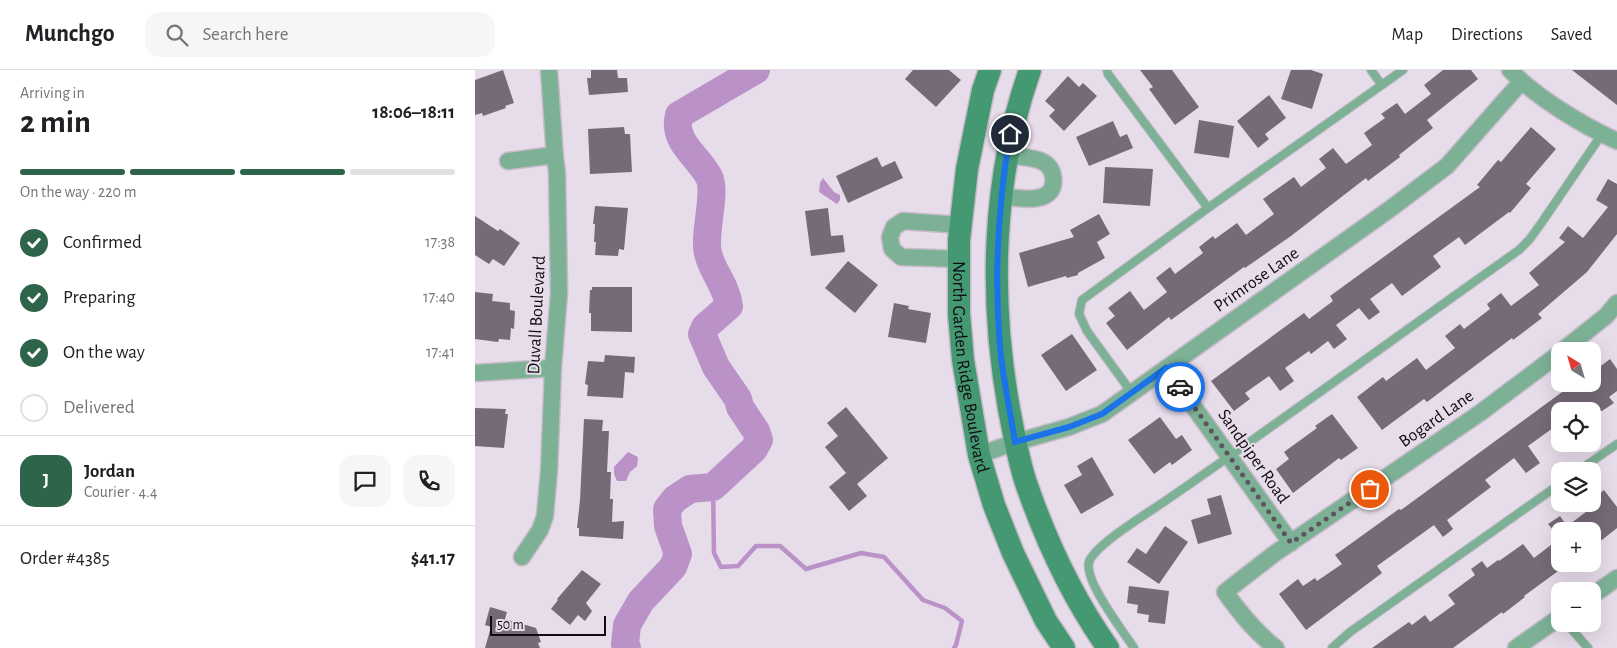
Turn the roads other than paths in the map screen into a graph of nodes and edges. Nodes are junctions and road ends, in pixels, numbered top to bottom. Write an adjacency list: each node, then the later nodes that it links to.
1 (549, 70): 11 (street, Duvall Boulevard)
2 (990, 70): 16 (main road, North Garden Ridge Boulevard)
3 (1030, 70): 12 (main road, North Garden Ridge Boulevard)
4 (1107, 70): 15 (lane)
5 (1371, 70): 8 (lane)
6 (1403, 70): 8 (lane)
7 (1516, 76): 9 (street); 22 (street, Primrose Lane)
8 (1381, 84): 15 (lane)
9 (1602, 134): 10 (street); 27 (lane)
10 (1617, 141)
11 (555, 155): 13 (street); 21 (street, Duvall Boulevard)
12 (1007, 155): 14 (main road, North Garden Ridge Boulevard); 14 (street)
13 (508, 161)
14 (1001, 196): 25 (main road, North Garden Ridge Boulevard)
15 (1207, 208): 24 (lane)
16 (961, 225): 17 (main road, North Garden Ridge Boulevard); 17 (street)
17 (959, 259): 28 (main road, North Garden Ridge Boulevard)
18 (1617, 303): 19 (street, Bogard Lane)
19 (1574, 342)
20 (1551, 360): 31 (street, Bogard Lane)
21 (553, 368): 23 (street); 32 (street, Duvall Boulevard)
22 (1166, 368): 24 (street, Primrose Lane); 27 (street, Sandpiper Road)
23 (475, 373)
24 (1132, 392): 25 (street, Primrose Lane)
25 (1015, 442): 28 (street, Primrose Lane); 38 (main road, North Garden Ridge Boulevard)
26 (1617, 444): 29 (lane)
27 (1229, 455): 31 (street, Sandpiper Road); 39 (lane)
28 (979, 456): 37 (main road, North Garden Ridge Boulevard)
29 (1591, 462)
30 (1551, 490): 41 (lane)
31 (1291, 543): 40 (street, Bogard Lane)
32 (522, 557)
33 (1617, 578): 34 (street)
34 (1601, 589)
35 (1551, 623): 42 (street)
36 (1574, 632): 43 (lane)
37 (1064, 648)
38 (1107, 648)
39 (1134, 648)
40 (1276, 648)
41 (1332, 648)
42 (1516, 648)
43 (1588, 648)

